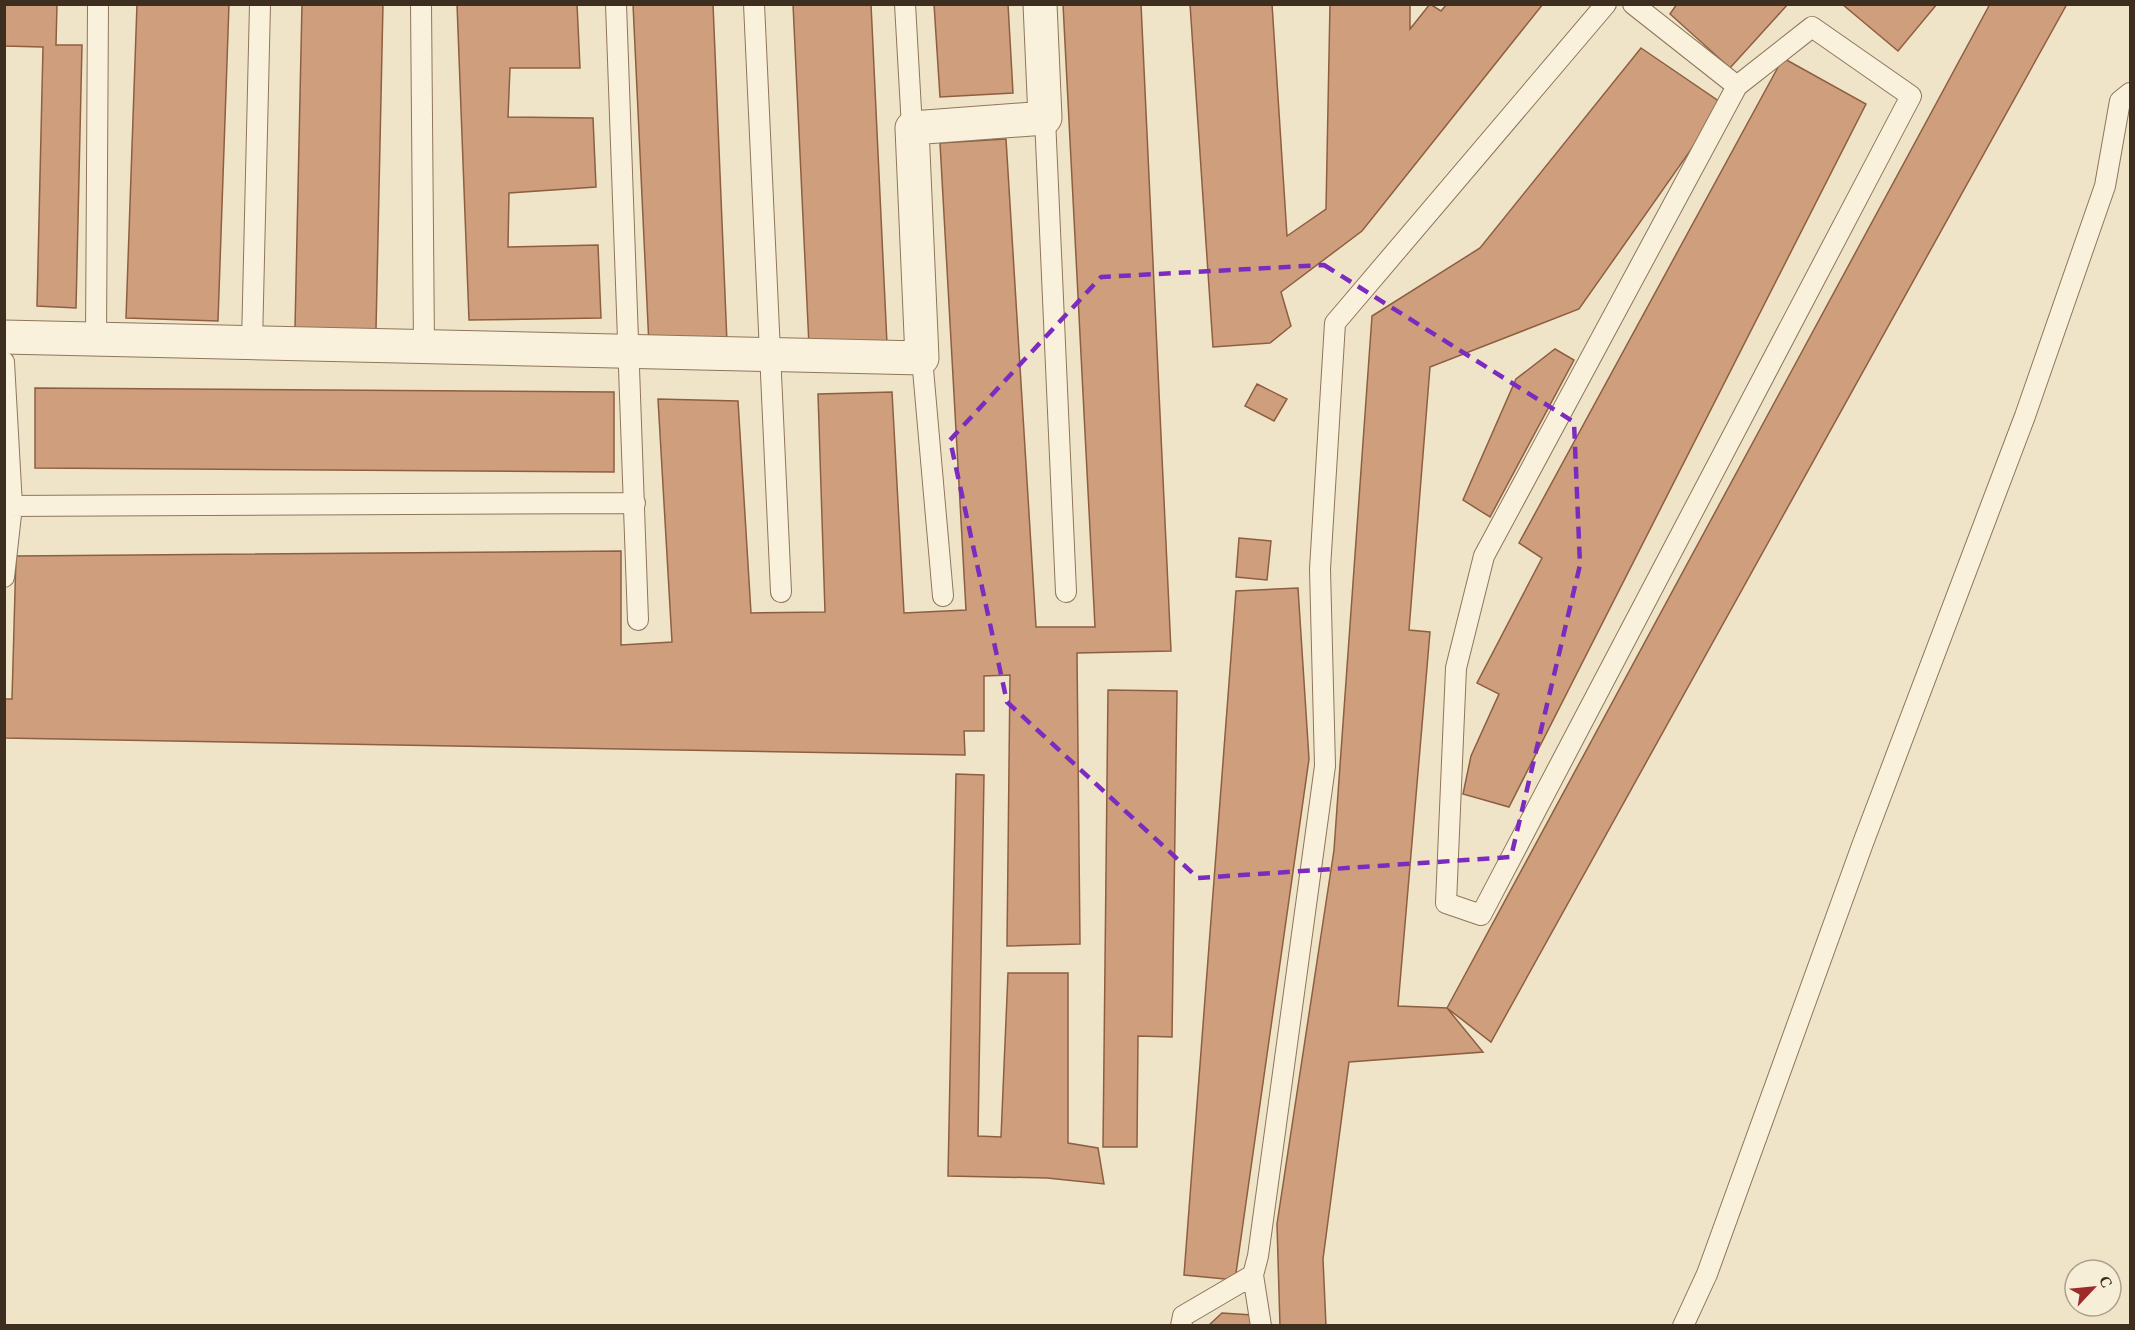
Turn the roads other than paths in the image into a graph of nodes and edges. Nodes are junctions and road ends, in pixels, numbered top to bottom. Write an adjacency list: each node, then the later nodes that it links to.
1 (98, 4): 15 (lane)
2 (260, 4): 16 (lane)
3 (422, 4): 17 (lane)
4 (616, 4): 18 (lane)
5 (754, 4): 19 (lane)
6 (905, 4): 13 (lane)
7 (1040, 4): 12 (street)
8 (1606, 4): 29 (lane)
9 (1633, 4): 10 (lane)
10 (1737, 86): 10 (lane)
11 (2130, 93): 32 (lane)
12 (1045, 118): 13 (street); 26 (lane)
13 (912, 128): 20 (street)
14 (4, 337): 15 (street)
15 (96, 339): 16 (street)
16 (252, 343): 17 (street)
17 (424, 347): 18 (street)
18 (630, 352): 19 (street); 22 (lane)
19 (769, 355): 20 (street); 25 (lane)
20 (922, 358): 27 (lane)
21 (4, 362): 23 (lane)
22 (634, 503): 23 (lane); 28 (lane)
23 (8, 506): 24 (lane)
24 (4, 577)
25 (781, 592)
26 (1066, 592)
27 (943, 596)
28 (638, 620)
29 (1253, 1275): 30 (lane); 31 (lane)
30 (1181, 1326)
31 (1261, 1326)
32 (1683, 1326)

